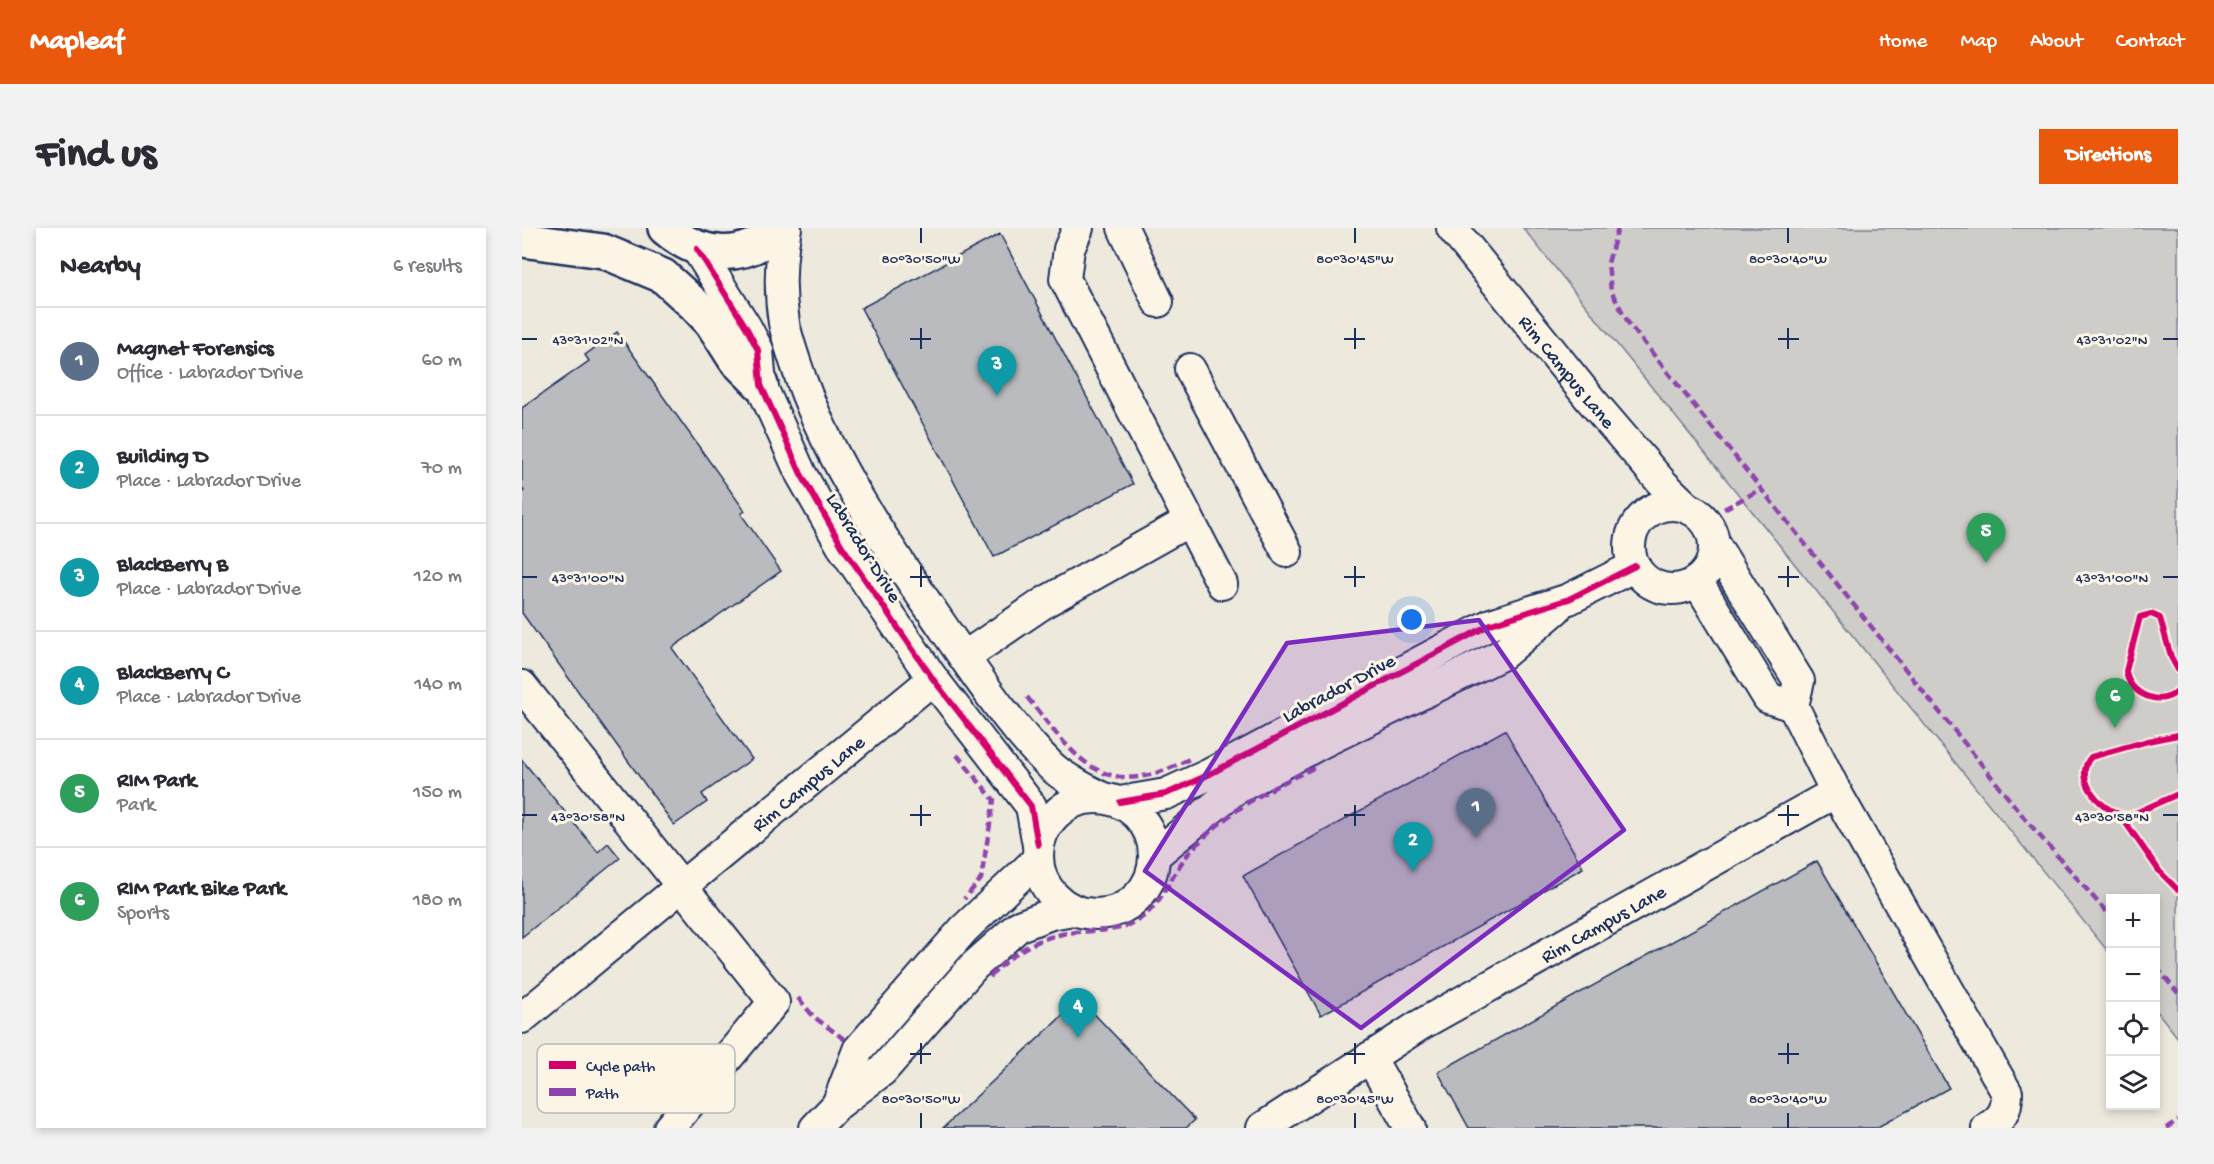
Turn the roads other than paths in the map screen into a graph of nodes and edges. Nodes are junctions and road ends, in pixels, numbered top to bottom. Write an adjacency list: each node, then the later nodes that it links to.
1 (531, 228): 8 (main road)
2 (665, 228): 10 (main road)
3 (779, 228): 10 (main road)
4 (786, 228): 22 (street, Labrador Drive)
5 (1078, 228): 15 (street)
6 (1122, 228): 11 (street)
7 (1452, 228): 14 (street, Rim Campus Lane)
8 (522, 230)
9 (522, 240): 13 (main road)
10 (697, 249): 13 (street, Labrador Drive)
11 (1158, 302)
12 (1190, 369): 17 (street)
13 (761, 385): 23 (street, Labrador Drive)
14 (1689, 508): 16 (street); 18 (street)
15 (1189, 521): 20 (street); 22 (street)
16 (1715, 545): 19 (street); 25 (street)
17 (1287, 552)
18 (1635, 566): 19 (street); 21 (street, Labrador Drive)
19 (1697, 582): 25 (street)
20 (1222, 585)
21 (1569, 599): 27 (street, Labrador Drive); 29 (street, Labrador Drive)
22 (964, 657): 27 (street, Labrador Drive)
23 (933, 679): 28 (street, Labrador Drive); 30 (street, Rim Campus Lane)
24 (522, 686): 30 (street)
25 (1793, 706): 26 (street)
26 (1836, 792): 34 (street, Rim Campus Lane); 41 (street)
27 (1110, 800): 28 (street); 29 (street)
28 (1038, 852): 31 (street); 35 (street)
29 (1154, 856): 31 (street)
30 (682, 886): 32 (street, Rim Campus Lane); 33 (street)
31 (1073, 910): 35 (street)
32 (522, 1018)
33 (735, 1049)
34 (1371, 1057): 39 (street, Rim Campus Lane); 40 (street)
35 (837, 1105): 38 (street)
36 (682, 1113): 37 (street)
37 (669, 1128)
38 (815, 1128)
39 (1262, 1128)
40 (1410, 1128)
41 (1987, 1128)

